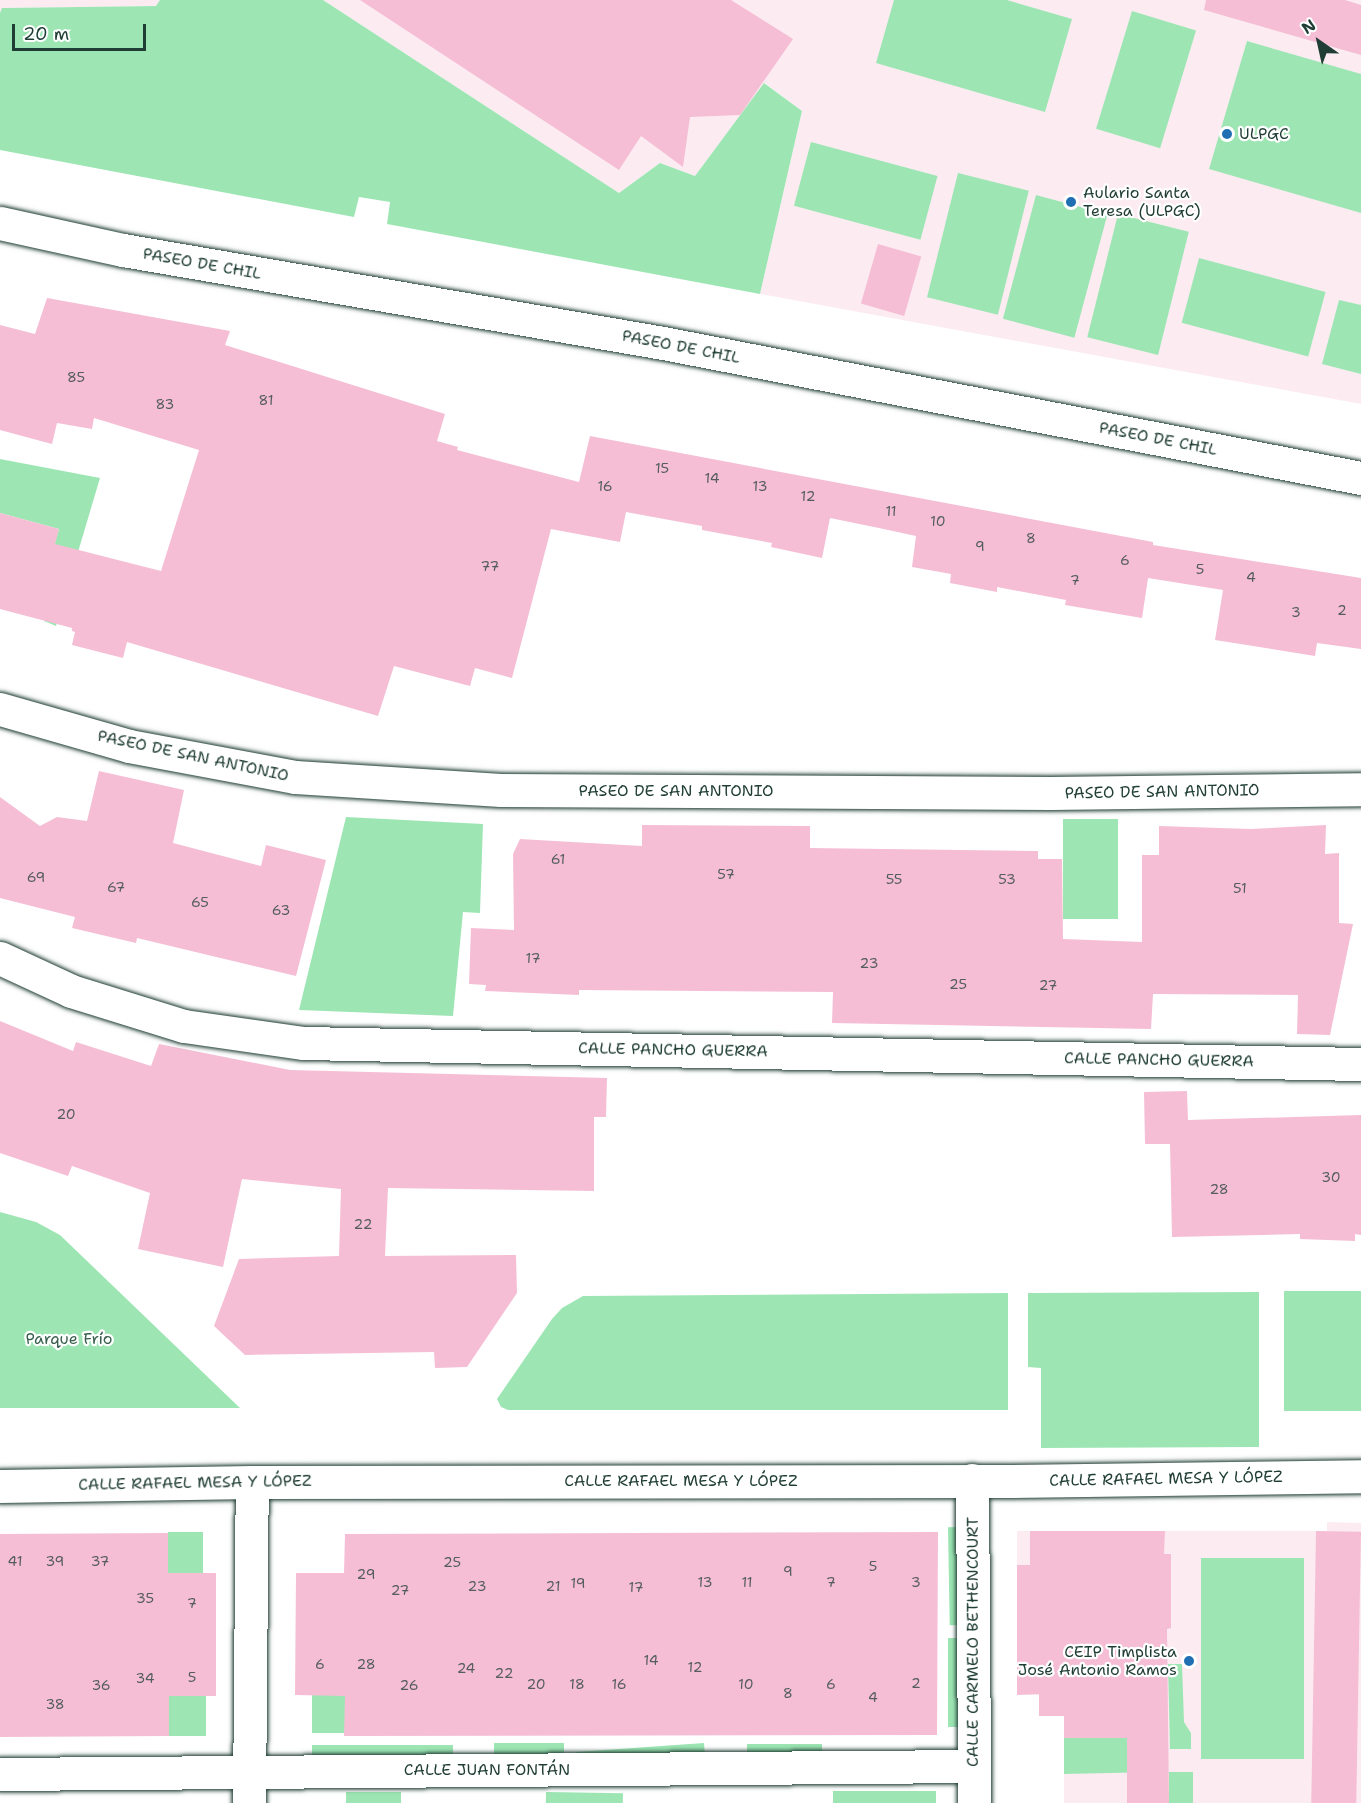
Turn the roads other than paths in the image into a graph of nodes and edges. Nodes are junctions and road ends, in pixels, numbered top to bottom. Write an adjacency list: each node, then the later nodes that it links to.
1 (0, 224): 2 (street, PASEO DE CHIL)
2 (1361, 478)
3 (0, 708): 4 (street, PASEO DE SAN ANTONIO)
4 (1361, 789)
5 (0, 958): 6 (street, CALLE PANCHO GUERRA)
6 (1361, 1064)
7 (1361, 1476): 8 (street, CALLE RAFAEL MESA Y LÓPEZ)
8 (972, 1480): 9 (street, CALLE RAFAEL MESA Y LÓPEZ); 11 (street, CALLE CARMELO BETHENCOURT)
9 (252, 1482): 10 (street, CALLE RAFAEL MESA Y LÓPEZ); 13 (street)
10 (0, 1486)
11 (974, 1766): 13 (street, CALLE JUAN FONTÁN); 14 (street, CALLE CARMELO BETHENCOURT)
12 (0, 1774): 13 (street, CALLE JUAN FONTÁN)
13 (249, 1787)
14 (974, 1803)

